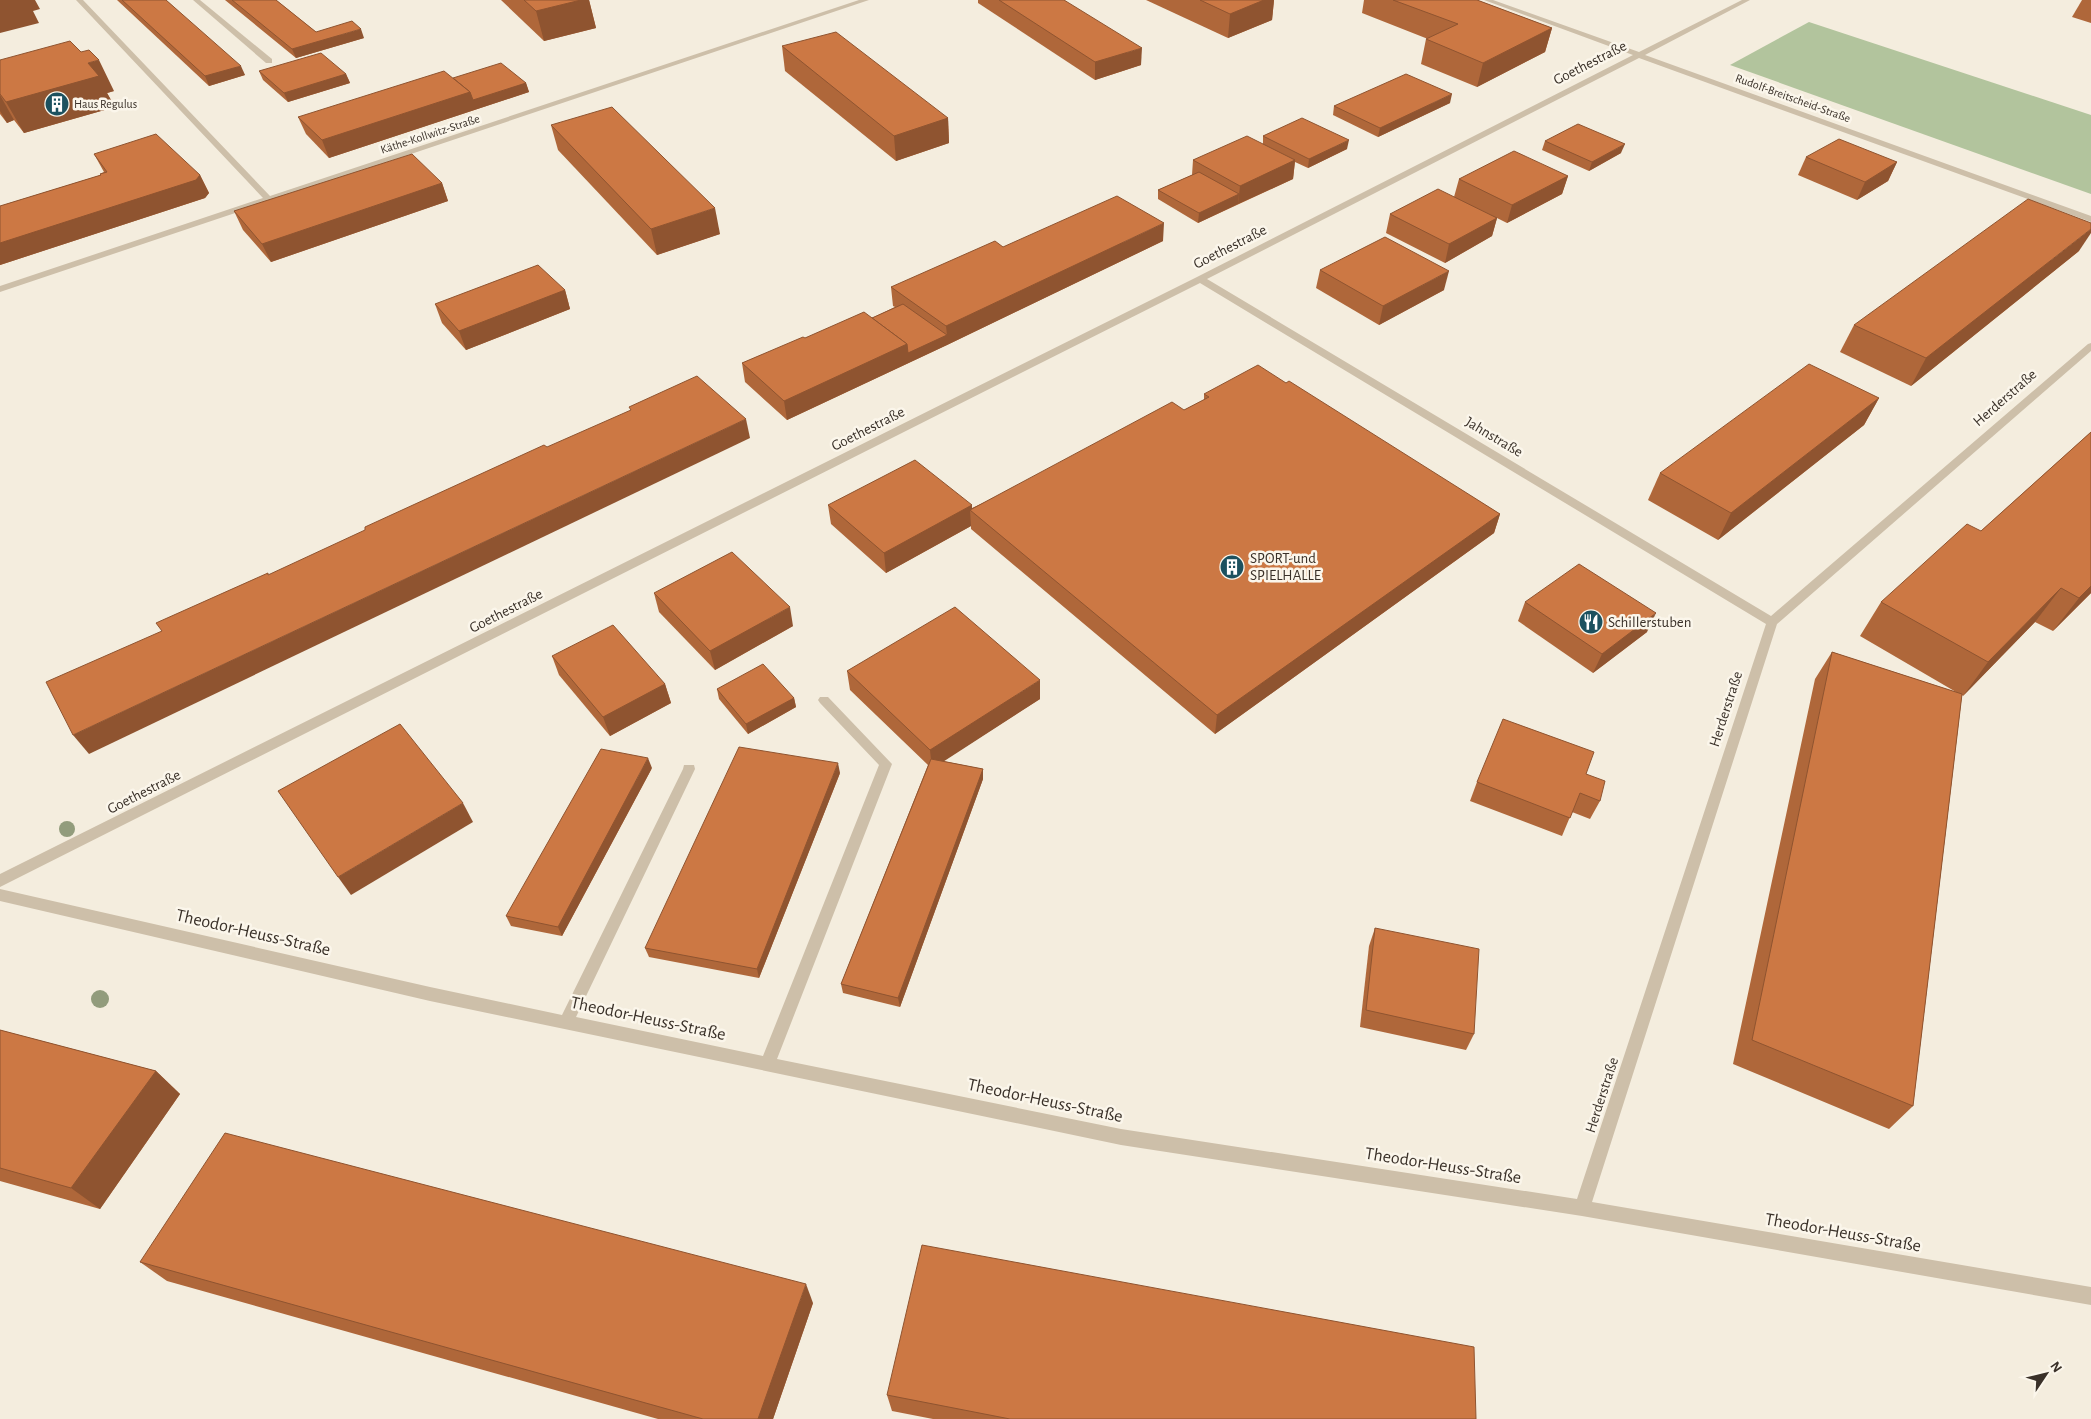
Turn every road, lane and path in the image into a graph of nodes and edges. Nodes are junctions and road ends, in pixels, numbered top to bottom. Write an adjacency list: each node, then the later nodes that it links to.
1 (79, 0): 8 (street)
2 (196, 0): 7 (street)
3 (866, 0): 8 (street, Käthe-Kollwitz-Straße)
4 (1487, 0): 6 (street, Rudolf-Breitscheid-Straße)
5 (1747, 0): 6 (street, Goethestraße)
6 (1639, 54): 9 (street, Rudolf-Breitscheid-Straße); 10 (street, Goethestraße)
7 (269, 61)
8 (269, 200): 11 (street, Käthe-Kollwitz-Straße)
9 (2091, 219)
10 (1200, 279): 13 (street, Jahnstraße); 16 (street, Goethestraße)
11 (0, 289)
12 (2091, 346): 13 (street, Herderstraße)
13 (1772, 622): 20 (street, Herderstraße)
14 (824, 700): 19 (street)
15 (689, 769): 18 (street)
16 (0, 881)
17 (0, 895): 18 (street, Theodor-Heuss-Straße)
18 (566, 1023): 19 (street, Theodor-Heuss-Straße)
19 (767, 1064): 20 (street, Theodor-Heuss-Straße)
20 (1582, 1208): 21 (street, Theodor-Heuss-Straße)
21 (2091, 1296)

